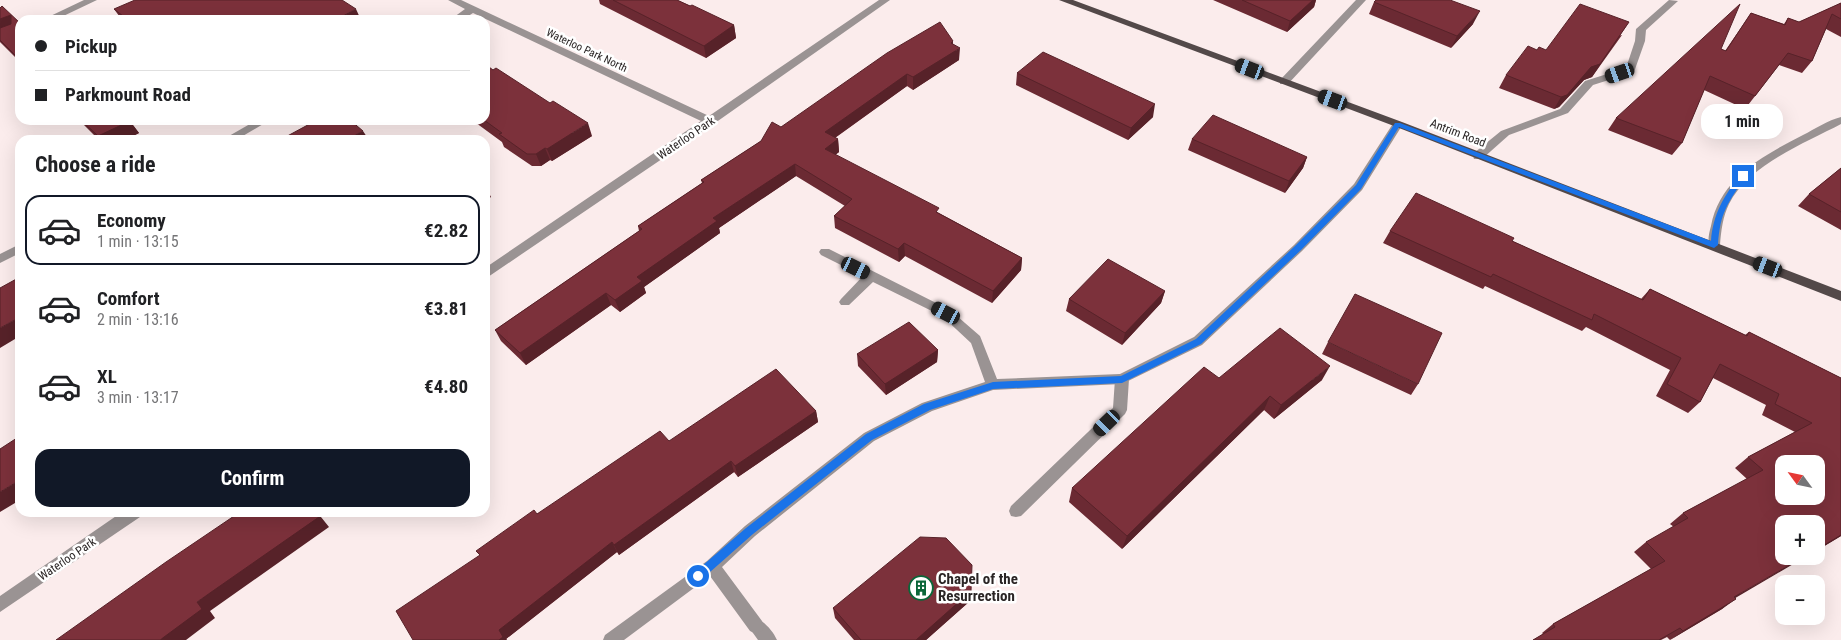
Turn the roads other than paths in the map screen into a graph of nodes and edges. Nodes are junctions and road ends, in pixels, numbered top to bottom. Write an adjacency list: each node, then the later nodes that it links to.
1 (92, 0): 8 (street)
2 (453, 0): 7 (street, Waterloo Park North)
3 (885, 0): 14 (street, Waterloo Park)
4 (1064, 0): 12 (main road, Antrim Road)
5 (1361, 0): 12 (street)
6 (1673, 1): 18 (street)
7 (471, 10): 9 (street); 10 (street, Waterloo Park North)
8 (58, 15)
9 (462, 15)
10 (482, 15)
11 (490, 19): 14 (street, Waterloo Park North)
12 (1284, 82): 15 (main road, Antrim Road)
13 (1841, 120): 19 (street)
14 (711, 121): 23 (street, Waterloo Park)
15 (1398, 124): 18 (main road, Antrim Road); 27 (street)
16 (256, 125): 17 (street)
17 (237, 135)
18 (1478, 156): 19 (main road, Antrim Road)
19 (1714, 245): 25 (main road, Antrim Road)
20 (15, 251): 22 (street)
21 (826, 252): 24 (street)
22 (0, 259)
23 (490, 271)
24 (872, 275): 26 (street); 28 (street)
25 (1841, 296)
26 (845, 302)
27 (1122, 379): 28 (street); 29 (street)
28 (993, 385): 31 (street)
29 (1016, 511)
30 (128, 517): 32 (street, Waterloo Park)
31 (712, 566): 33 (street); 34 (street)
32 (0, 605)
33 (611, 640)
34 (769, 640)

